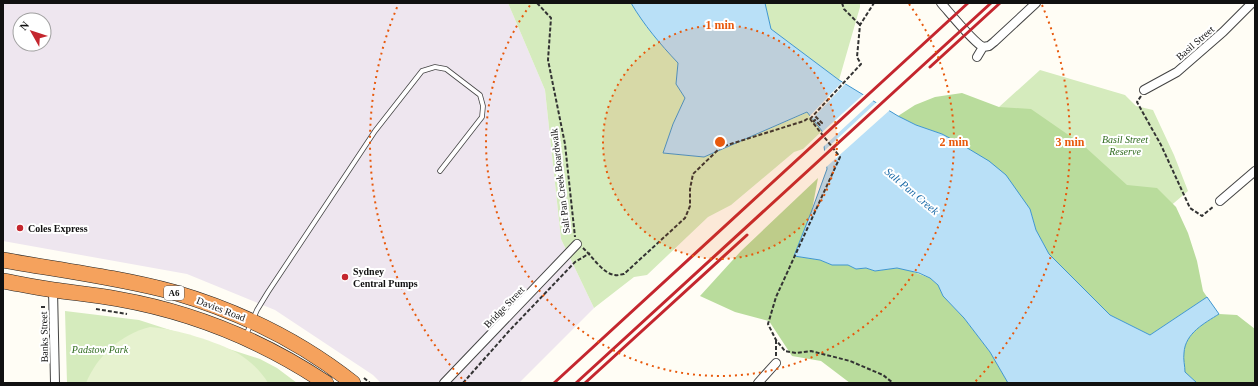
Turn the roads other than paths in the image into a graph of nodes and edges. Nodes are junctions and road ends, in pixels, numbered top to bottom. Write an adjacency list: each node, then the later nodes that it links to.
1 (941, 3): 4 (street)
2 (1036, 3): 4 (street)
3 (1254, 3): 6 (street, Basil Street)
4 (983, 47): 5 (street)
5 (978, 57)
6 (1144, 90)
7 (440, 171): 15 (lane)
8 (1255, 171): 9 (street)
9 (1220, 201)
10 (577, 244): 21 (street, Bridge Street)
11 (3, 260): 15 (highway, Davies Road / A6)
12 (3, 272): 14 (highway)
13 (3, 281): 14 (highway, Davies Road / A6)
14 (53, 290): 16 (highway, Davies Road / A6); 18 (street, Banks Street)
15 (252, 322): 16 (lane); 20 (highway, Davies Road / A6)
16 (245, 338): 19 (highway, Davies Road / A6)
17 (776, 363): 22 (street)
18 (55, 383)
19 (326, 383)
20 (353, 383)
21 (444, 383)
22 (758, 383)

